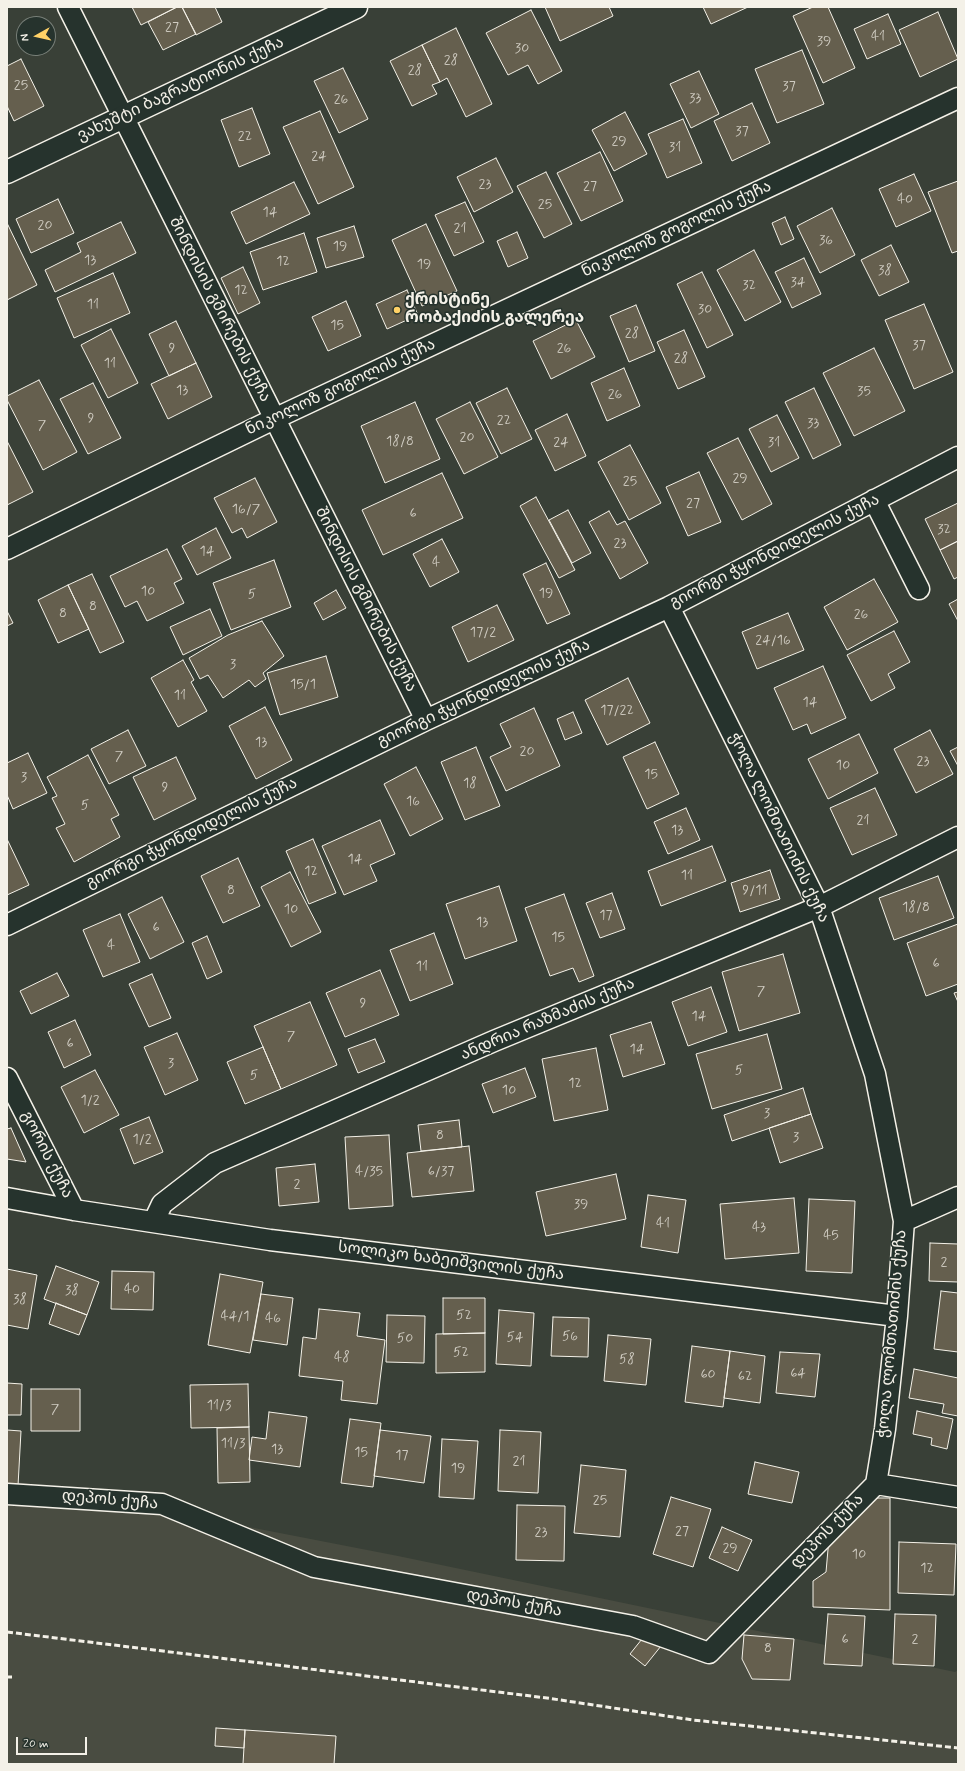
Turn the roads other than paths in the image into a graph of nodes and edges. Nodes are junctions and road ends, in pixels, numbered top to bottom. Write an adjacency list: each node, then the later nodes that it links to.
1 (68, 7): 4 (street, შინდისის გმირების ქუჩა)
2 (356, 7): 4 (street, ვახუშტი ბაგრატიონის ქუჩა)
3 (958, 98): 6 (street, ნიკოლოზ გოგოლის ქუჩა)
4 (122, 118): 5 (street, ვახუშტი ბაგრატიონის ქუჩა); 6 (street, შინდისის გმირების ქუჩა)
5 (7, 172)
6 (274, 419): 9 (street, ნიკოლოზ გოგოლის ქუჩა); 12 (street, შინდისის გმირების ქუჩა)
7 (958, 457): 8 (street, გიორგი ჭყონდიდელის ქუჩა)
8 (874, 500): 10 (street); 11 (street, გიორგი ჭყონდიდელის ქუჩა)
9 (7, 549)
10 (919, 589)
11 (669, 607): 12 (street, გიორგი ჭყონდიდელის ქუჩა); 14 (street, ჭოლა ლომთათიძის ქუჩა)
12 (426, 720): 15 (street, გიორგი ჭყონდიდელის ქუჩა)
13 (958, 837): 14 (street, ანდრია რაზმაძის ქუჩა)
14 (819, 907): 20 (street, ანდრია რაზმაძის ქუჩა); 21 (street, ჭოლა ლომთათიძის ქუჩა)
15 (7, 925)
16 (7, 1078): 19 (street, გორის ქუჩა)
17 (958, 1197): 21 (street)
18 (7, 1198): 19 (street, სოლიკო ხაბეიშვილის ქუჩა)
19 (74, 1210): 20 (street, სოლიკო ხაბეიშვილის ქუჩა)
20 (154, 1221): 22 (street, სოლიკო ხაბეიშვილის ქუჩა)
21 (904, 1221): 22 (street, ჭოლა ლომთათიძის ქუჩა)
22 (897, 1316): 23 (street, ჭოლა ლომთათიძის ქუჩა)
23 (876, 1484): 24 (street, დეპოს ქუჩა); 25 (street, დეპოს ქუჩა)
24 (7, 1494)
25 (958, 1497)

